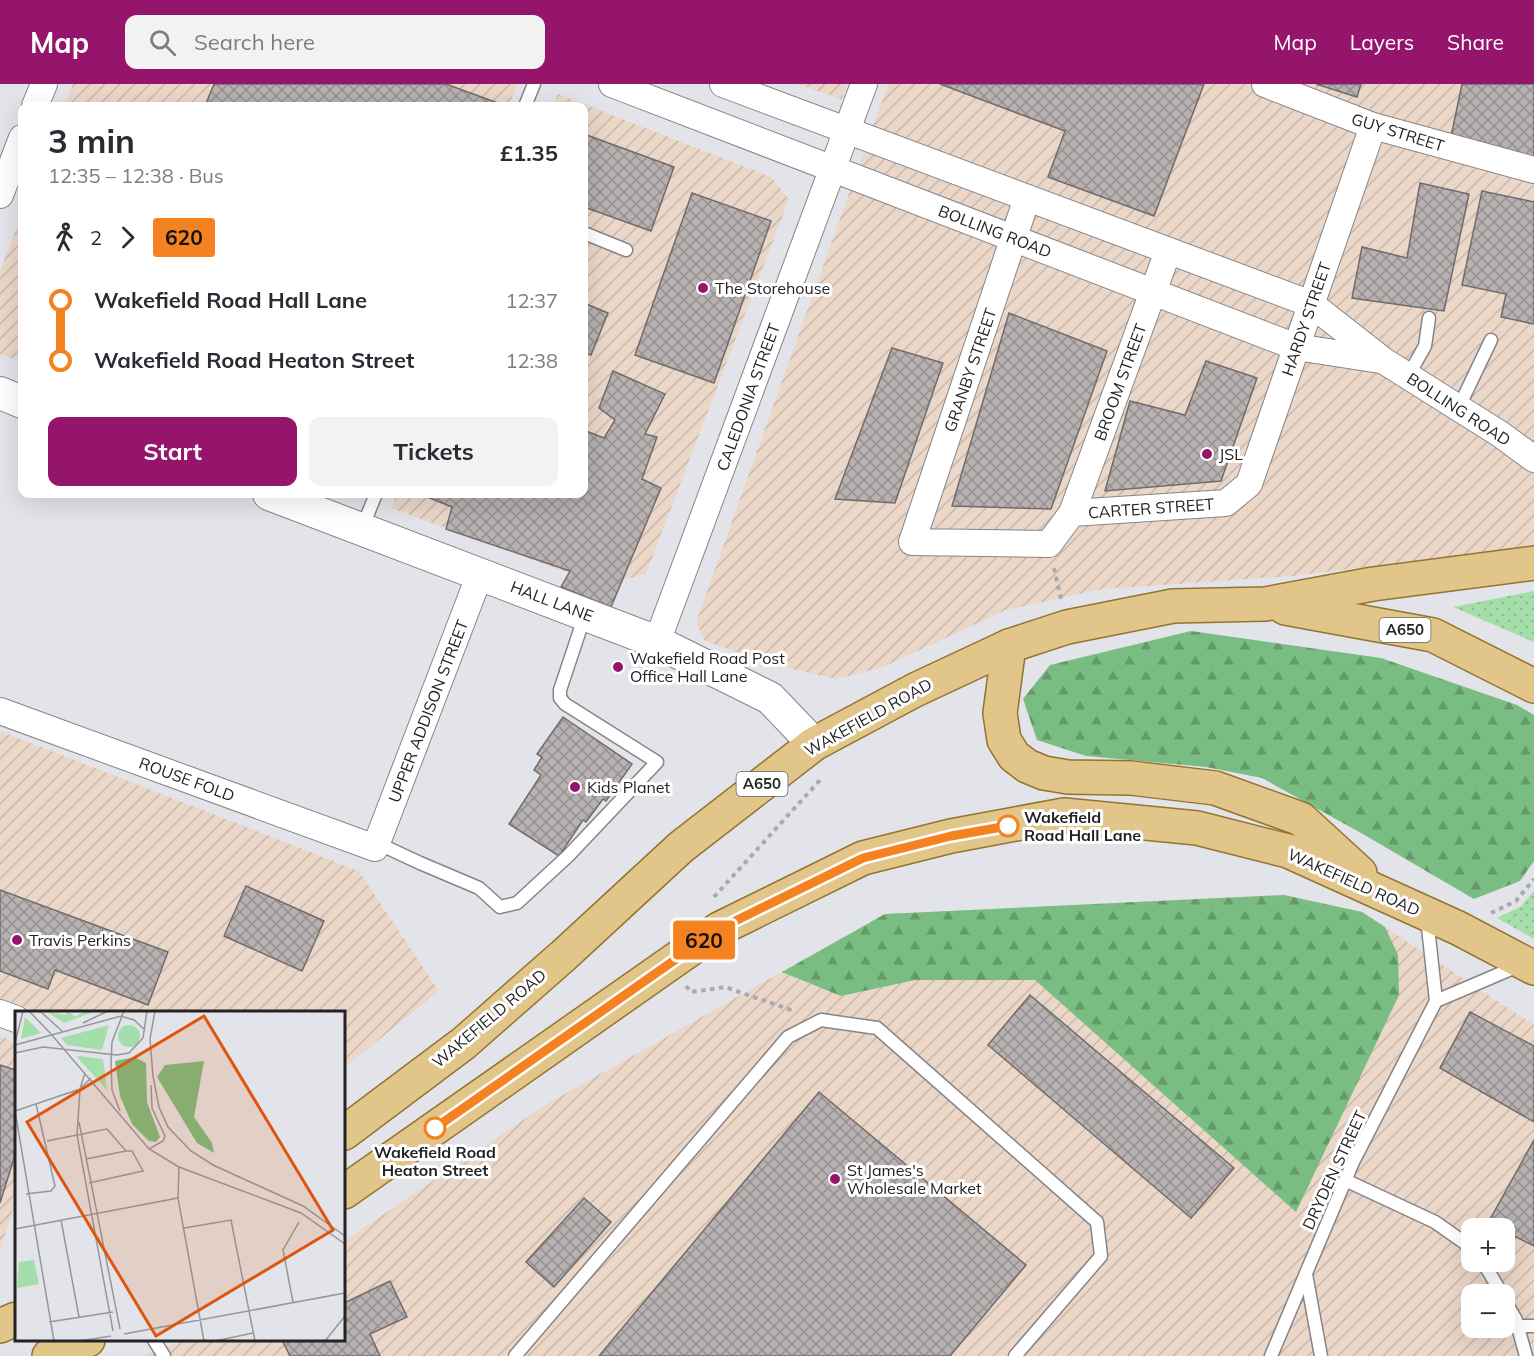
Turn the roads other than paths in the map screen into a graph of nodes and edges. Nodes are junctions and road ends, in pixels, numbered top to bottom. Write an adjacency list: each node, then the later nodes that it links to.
1 (44, 84): 7 (street)
2 (534, 84): 8 (lane)
3 (612, 84): 12 (street, BOLLING ROAD)
4 (723, 84): 10 (street, BOLLING ROAD)
5 (864, 84): 10 (street, CALEDONIA STREET)
6 (1265, 84): 9 (street, GUY STREET)
7 (37, 102)
8 (527, 102)
9 (1373, 126): 13 (street, GUY STREET); 21 (street, HARDY STREET)
10 (846, 130): 12 (street, CALEDONIA STREET); 15 (street, BOLLING ROAD)
11 (18, 148): 14 (street)
12 (832, 169): 17 (street, BOLLING ROAD); 41 (street, CALEDONIA STREET)
13 (1534, 170)
14 (0, 195)
15 (1027, 198): 17 (street, GRANBY STREET); 19 (street, BOLLING ROAD)
16 (588, 235): 18 (lane)
17 (1014, 238): 20 (street, BOLLING ROAD); 36 (street, GRANBY STREET)
18 (626, 250)
19 (1168, 250): 20 (street, BROOM STREET); 21 (street, BOLLING ROAD)
20 (1152, 292): 24 (street, BOLLING ROAD); 34 (street, BROOM STREET)
21 (1311, 304): 24 (street, HARDY STREET); 25 (street, BOLLING ROAD)
22 (1429, 318): 26 (lane)
23 (1491, 340): 29 (lane)
24 (1296, 347): 25 (street, BOLLING ROAD); 33 (street, HARDY STREET)
25 (1384, 361): 26 (street, BOLLING ROAD)
26 (1408, 376): 29 (street, BOLLING ROAD)
27 (0, 393): 28 (street)
28 (18, 400)
29 (1458, 408): 30 (street, BOLLING ROAD)
30 (1534, 459)
31 (280, 498): 35 (street, HALL LANE)
32 (374, 498): 35 (lane)
33 (1226, 503): 34 (street, CARTER STREET)
34 (1072, 513): 36 (street, CARTER STREET)
35 (362, 528): 38 (street, HALL LANE)
36 (1049, 544)
37 (1534, 563): 39 (main road)
38 (480, 574): 40 (street, HALL LANE); 46 (street, UPPER ADDISON STREET)
39 (1265, 604): 42 (main road, WAKEFIELD ROAD / A650); 43 (main road, A650)
40 (585, 614): 41 (street, HALL LANE); 46 (lane)
41 (657, 642): 45 (street, HALL LANE)
42 (1009, 645): 45 (main road, WAKEFIELD ROAD / A650); 47 (main road)
43 (1534, 686)
44 (0, 711): 46 (street, ROUSE FOLD)
45 (814, 744): 53 (main road, WAKEFIELD ROAD / A650)
46 (376, 845)
47 (1381, 893): 48 (main road, WAKEFIELD ROAD); 55 (main road, WAKEFIELD ROAD)
48 (1426, 914): 49 (main road, WAKEFIELD ROAD); 50 (lane)
49 (1529, 966): 50 (lane)
50 (1436, 1001): 54 (lane, DRYDEN STREET)
51 (0, 1012): 52 (street)
52 (15, 1019)
53 (345, 1132)
54 (1345, 1180): 56 (lane); 57 (lane, DRYDEN STREET)
55 (345, 1191)
56 (1461, 1240)
57 (1306, 1273): 69 (lane, DRYDEN STREET); 70 (lane)
58 (15, 1319): 60 (main road)
59 (1515, 1320): 61 (lane)
60 (0, 1326)
61 (1518, 1326): 62 (lane); 71 (lane)
62 (1534, 1326)
63 (86, 1341): 65 (main road)
64 (155, 1341): 66 (lane)
65 (49, 1356)
66 (164, 1356)
67 (516, 1356): 68 (lane)
68 (1015, 1356)
69 (1271, 1356)
70 (1322, 1356)
71 (1526, 1356)

